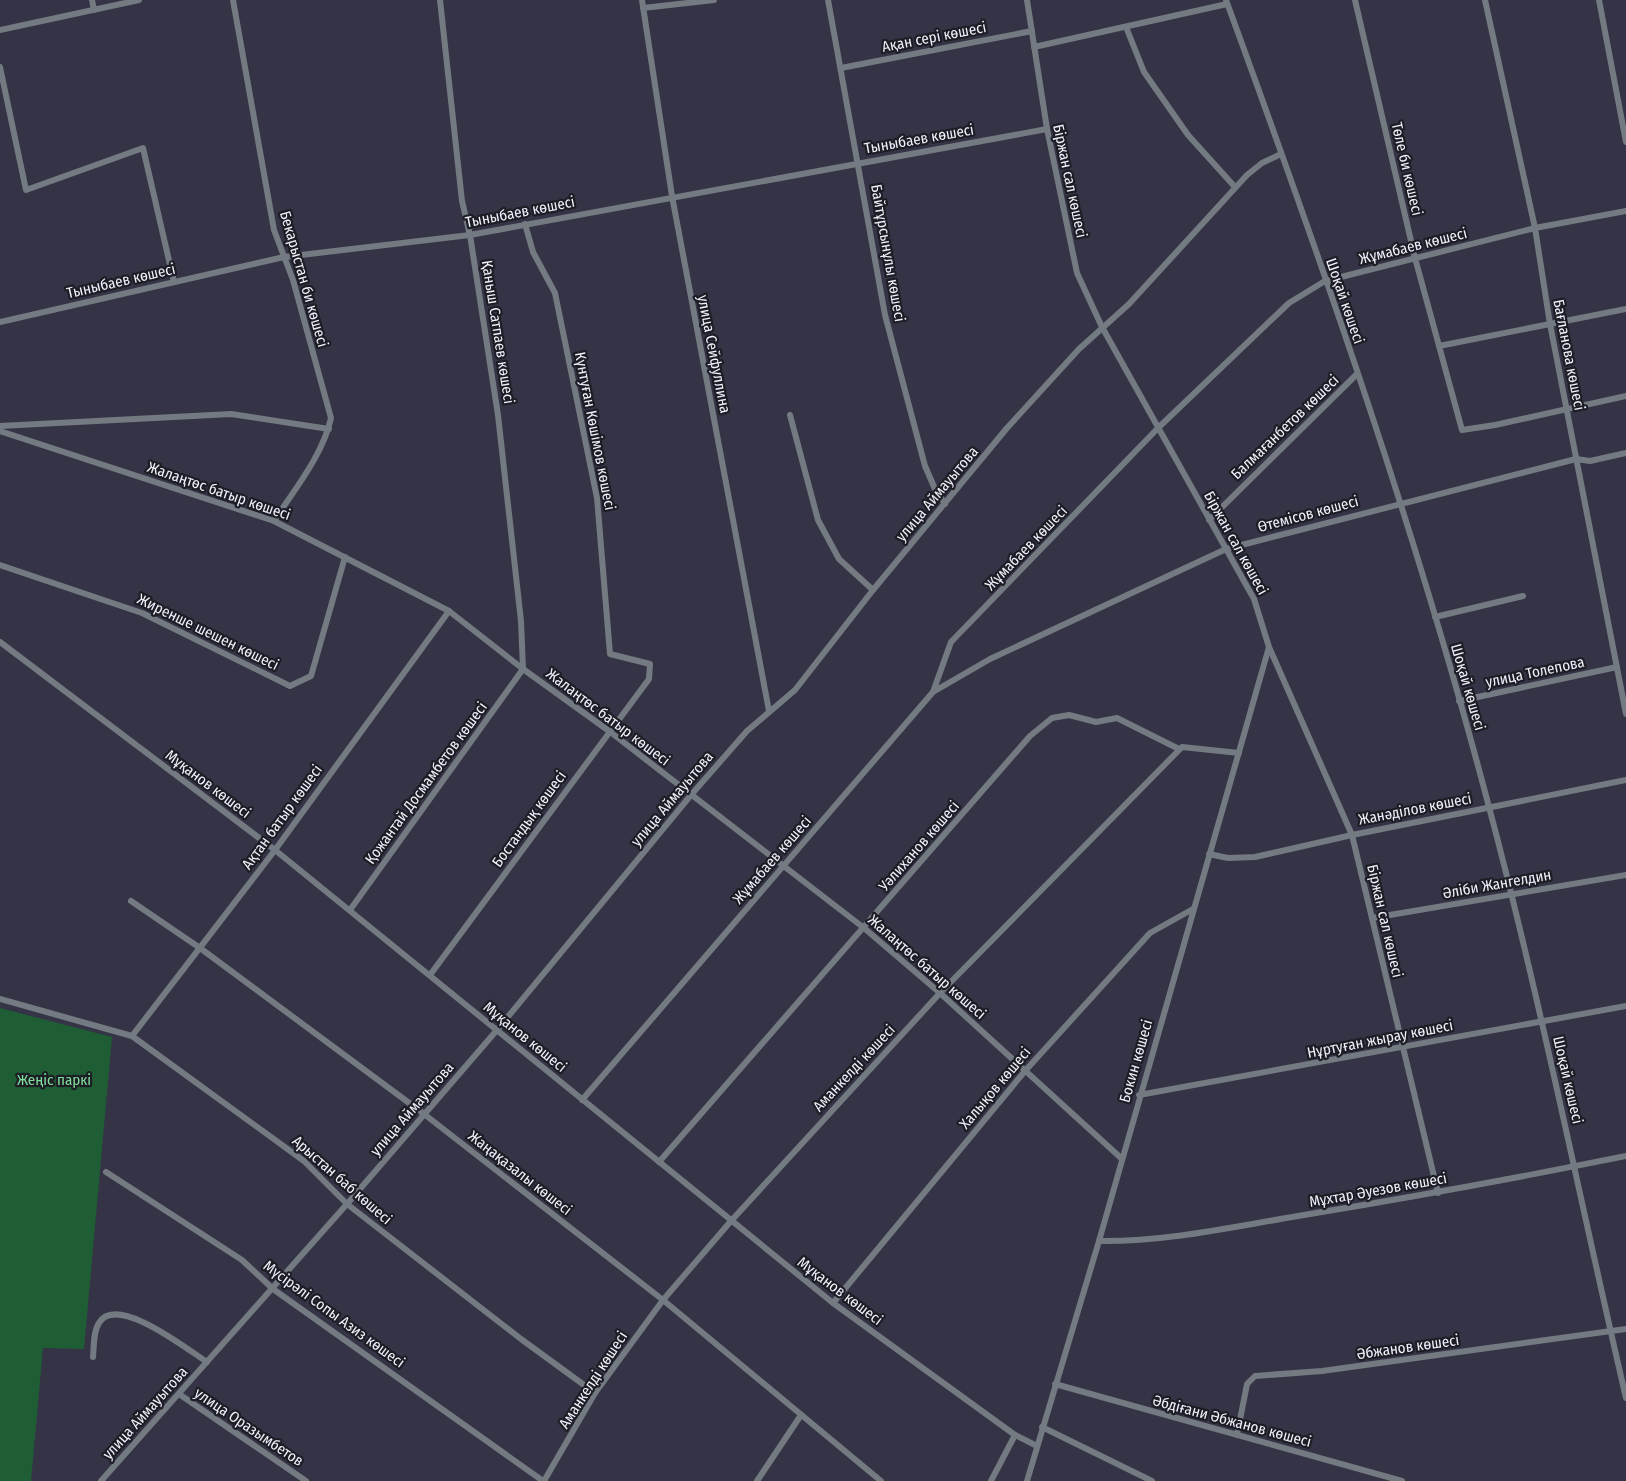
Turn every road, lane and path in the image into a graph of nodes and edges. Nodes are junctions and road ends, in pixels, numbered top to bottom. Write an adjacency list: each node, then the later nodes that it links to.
1 (92, 0): 14 (street)
2 (139, 0): 14 (street)
3 (233, 0): 31 (street, Бекарыстан би көшесі)
4 (440, 0): 30 (street, Қаныш Сатпаев көшесі)
5 (642, 0): 13 (street, улица Сейфуллина)
6 (714, 0): 13 (street)
7 (828, 0): 20 (street, Байтұрсынұлы көшесі)
8 (1028, 0): 17 (street, Біржан сал көшесі)
9 (1356, 0): 32 (street, Төле би көшесі)
10 (1485, 0): 29 (street, Бағланова көшесі)
11 (1599, 0): 22 (street)
12 (1227, 2): 15 (street); 23 (street, Шоқай көшесі)
13 (643, 8): 26 (street, улица Сейфуллина)
14 (94, 10): 16 (street)
15 (1126, 27): 18 (street); 25 (street)
16 (0, 30)
17 (1032, 31): 18 (street, Біржан сал көшесі); 20 (street, Ақан сері көшесі)
18 (1034, 47): 21 (street, Біржан сал көшесі)
19 (0, 67): 34 (street)
20 (841, 68): 24 (street, Байтұрсынұлы көшесі)
21 (1046, 129): 24 (street, Тыныбаев көшесі); 38 (street, Біржан сал көшесі)
22 (1626, 142)
23 (1281, 154): 25 (street, улица Аймауытова); 33 (street, Шоқай көшесі)
24 (859, 163): 26 (street, Тыныбаев көшесі); 51 (street, Байтұрсынұлы көшесі)
25 (1235, 187): 38 (street, улица Аймауытова)
26 (672, 196): 28 (street, Тыныбаев көшесі); 68 (street, улица Сейфуллина)
27 (1626, 211): 29 (street, Жұмабаев көшесі)
28 (525, 224): 30 (street, Тыныбаев көшесі); 65 (street, Күнтуған Көшімов көшесі)
29 (1535, 228): 32 (street, Жұмабаев көшесі); 37 (street, Бағланова көшесі)
30 (470, 235): 31 (street, Тыныбаев көшесі); 64 (street, Қаныш Сатпаев көшесі)
31 (284, 257): 34 (street, Тыныбаев көшесі); 46 (street, Бекарыстан би көшесі)
32 (1415, 258): 33 (street, Жұмабаев көшесі); 39 (street, Төле би көшесі)
33 (1325, 281): 40 (street, Шоқай көшесі); 45 (street, Жұмабаев көшесі)
34 (174, 282): 36 (street, Тыныбаев көшесі)
35 (1626, 309): 37 (street)
36 (0, 322)
37 (1550, 324): 39 (street); 42 (street, Бағланова көшесі)
38 (1102, 327): 45 (street, Біржан сал көшесі); 51 (street, улица Аймауытова)
39 (1439, 346): 42 (street, Төле би көшесі)
40 (1357, 374): 50 (street, Шоқай көшесі); 52 (street, Балмағанбетов көшесі)
41 (1626, 396): 42 (street)
42 (1566, 408): 49 (street, Бағланова көшесі)
43 (790, 415): 57 (street)
44 (0, 426): 46 (street)
45 (1158, 428): 52 (street, Біржан сал көшесі); 66 (street, Жұмабаев көшесі)
46 (329, 429): 53 (street)
47 (0, 431): 53 (street, Жалаңтөс батыр көшесі)
48 (1626, 453): 49 (street, Өтемісов көшесі)
49 (1576, 459): 50 (street, Өтемісов көшесі); 63 (street, Бағланова көшесі)
50 (1402, 502): 54 (street, Өтемісов көшесі); 60 (street, Шоқай көшесі)
51 (944, 504): 57 (street, улица Аймауытова)
52 (1210, 520): 54 (street, Біржан сал көшесі)
53 (274, 521): 55 (street, Жалаңтөс батыр көшесі)
54 (1226, 549): 62 (street, Біржан сал көшесі); 66 (street, Өтемісов көшесі)
55 (345, 557): 56 (street, Жиренше шешен көшесі); 59 (street, Жалаңтөс батыр көшесі)
56 (0, 565)
57 (873, 590): 68 (street, улица Аймауытова)
58 (1524, 596): 60 (street)
59 (449, 611): 64 (street, Жалаңтөс батыр көшесі); 77 (street, Ақтан батыр көшесі)
60 (1435, 617): 67 (street, Шоқай көшесі)
61 (0, 642): 77 (street, Мұқанов көшесі)
62 (1270, 647): 72 (street, Бокин көшесі); 76 (street, Біржан сал көшесі)
63 (1617, 667): 67 (street, улица Толепова); 69 (street, Бағланова көшесі)
64 (523, 669): 70 (street, Жалаңтөс батыр көшесі); 84 (street, Қожантай Досмамбетов көшесі)
65 (649, 679): 70 (street, Бостандық көшесі)
66 (933, 692): 79 (street, Жұмабаев көшесі)
67 (1459, 701): 75 (street, Шоқай көшесі)
68 (769, 711): 74 (street, улица Аймауытова)
69 (1626, 714)
70 (609, 731): 74 (street, Жалаңтөс батыр көшесі); 88 (street, Бостандық көшесі)
71 (1179, 749): 72 (street); 86 (street, Уәлиханов көшесі); 89 (street, Аманкелді көшесі)
72 (1239, 753): 78 (street, Бокин көшесі)
73 (1626, 780): 75 (street, Жанәділов көшесі)
74 (691, 794): 79 (street, Жалаңтөс батыр көшесі); 93 (street, улица Аймауытова)
75 (1489, 807): 76 (street, Жанәділов көшесі); 81 (street, Шоқай көшесі)
76 (1352, 834): 78 (street, Жанәділов көшесі); 85 (street, Біржан сал көшесі)
77 (275, 850): 84 (street, Мұқанов көшесі); 87 (street, Ақтан батыр көшесі)
78 (1209, 854): 83 (street, Бокин көшесі)
79 (783, 866): 86 (street, Жалаңтөс батыр көшесі); 98 (street, Жұмабаев көшесі)
80 (1626, 875): 81 (street, Әліби Жангелдин)
81 (1510, 895): 85 (street, Әліби Жангелдин); 92 (street, Шоқай көшесі)
82 (131, 901): 87 (street, Жаңақазалы көшесі)
83 (1193, 909): 96 (street, Халықов көшесі); 97 (street, Бокин көшесі)
84 (350, 910): 88 (street, Мұқанов көшесі)
85 (1372, 918): 95 (street, Біржан сал көшесі)
86 (864, 928): 89 (street, Жалаңтөс батыр көшесі); 102 (street, Уәлиханов көшесі)
87 (200, 948): 94 (street, Ақтан батыр көшесі); 99 (street, Жаңақазалы көшесі)
88 (430, 976): 93 (street, Мұқанов көшесі)
89 (940, 993): 96 (street, Жалаңтөс батыр көшесі); 107 (street, Аманкелді көшесі)
90 (0, 1000): 94 (street, Арыстан баб көшесі)
91 (1626, 1006): 92 (street, Нұртуған жырау көшесі)
92 (1540, 1021): 95 (street, Нұртуған жырау көшесі); 103 (street, Шоқай көшесі)
93 (497, 1030): 98 (street, Мұқанов көшесі); 99 (street, улица Аймауытова)
94 (132, 1036): 106 (street, Арыстан баб көшесі)
95 (1403, 1048): 97 (street, Нұртуған жырау көшесі); 105 (street, Біржан сал көшесі)
96 (1025, 1071): 101 (street, Жалаңтөс батыр көшесі); 111 (street, Халықов көшесі)
97 (1139, 1096): 101 (street, Бокин көшесі)
98 (582, 1100): 102 (street, Мұқанов көшесі)
99 (424, 1114): 106 (street, улица Аймауытова); 110 (street, Жаңақазалы көшесі)
100 (1626, 1156): 103 (street, Мұхтар Әуезов көшесі)
101 (1121, 1158): 108 (street, Бокин көшесі)
102 (658, 1162): 107 (street, Мұқанов көшесі)
103 (1575, 1166): 105 (street, Мұхтар Әуезов көшесі); 113 (street, Шоқай көшесі)
104 (106, 1172): 109 (street, Мүсірәлі Сопы Азиз көшесі)
105 (1438, 1193): 108 (street, Мұхтар Әуезов көшесі)
106 (347, 1204): 109 (street, улица Аймауытова); 117 (street, Арыстан баб көшесі)
107 (730, 1221): 110 (street, Аманкелді көшесі); 111 (street, Мұқанов көшесі)
108 (1098, 1241): 116 (street, Бокин көшесі)
109 (273, 1288): 115 (street, улица Аймауытова); 127 (street, Мүсірәлі Сопы Азиз көшесі)
110 (663, 1300): 117 (street, Аманкелді көшесі); 120 (street, Жаңақазалы көшесі)
111 (834, 1303): 123 (street, Мұқанов көшесі)
112 (1626, 1329): 113 (street, Әбжанов көшесі)
113 (1610, 1332): 119 (street, Шоқай көшесі); 122 (street, Әбжанов көшесі)
114 (93, 1357): 115 (street)
115 (207, 1362): 118 (street, улица Аймауытова)
116 (1055, 1384): 121 (street, Бокин көшесі); 122 (street, Әбдіғани Әбжанов көшесі)
117 (596, 1393): 127 (street, Аманкелді көшесі)
118 (179, 1394): 125 (street, улица Аймауытова); 126 (street, улица Оразымбетов)
119 (1626, 1398)
120 (801, 1415): 128 (street); 129 (street, Жаңақазалы көшесі)
121 (1042, 1427): 124 (street, Бокин көшесі); 132 (street)
122 (1237, 1435): 133 (street, Әбдіғани Әбжанов көшесі)
123 (1016, 1436): 124 (street, Мұқанов көшесі); 130 (street)
124 (1037, 1446): 131 (street, Бокин көшесі)
125 (101, 1481)
126 (306, 1481)
127 (544, 1481)
128 (757, 1481)
129 (881, 1481)
130 (991, 1481)
131 (1026, 1481)
132 (1152, 1481)
133 (1402, 1481)

